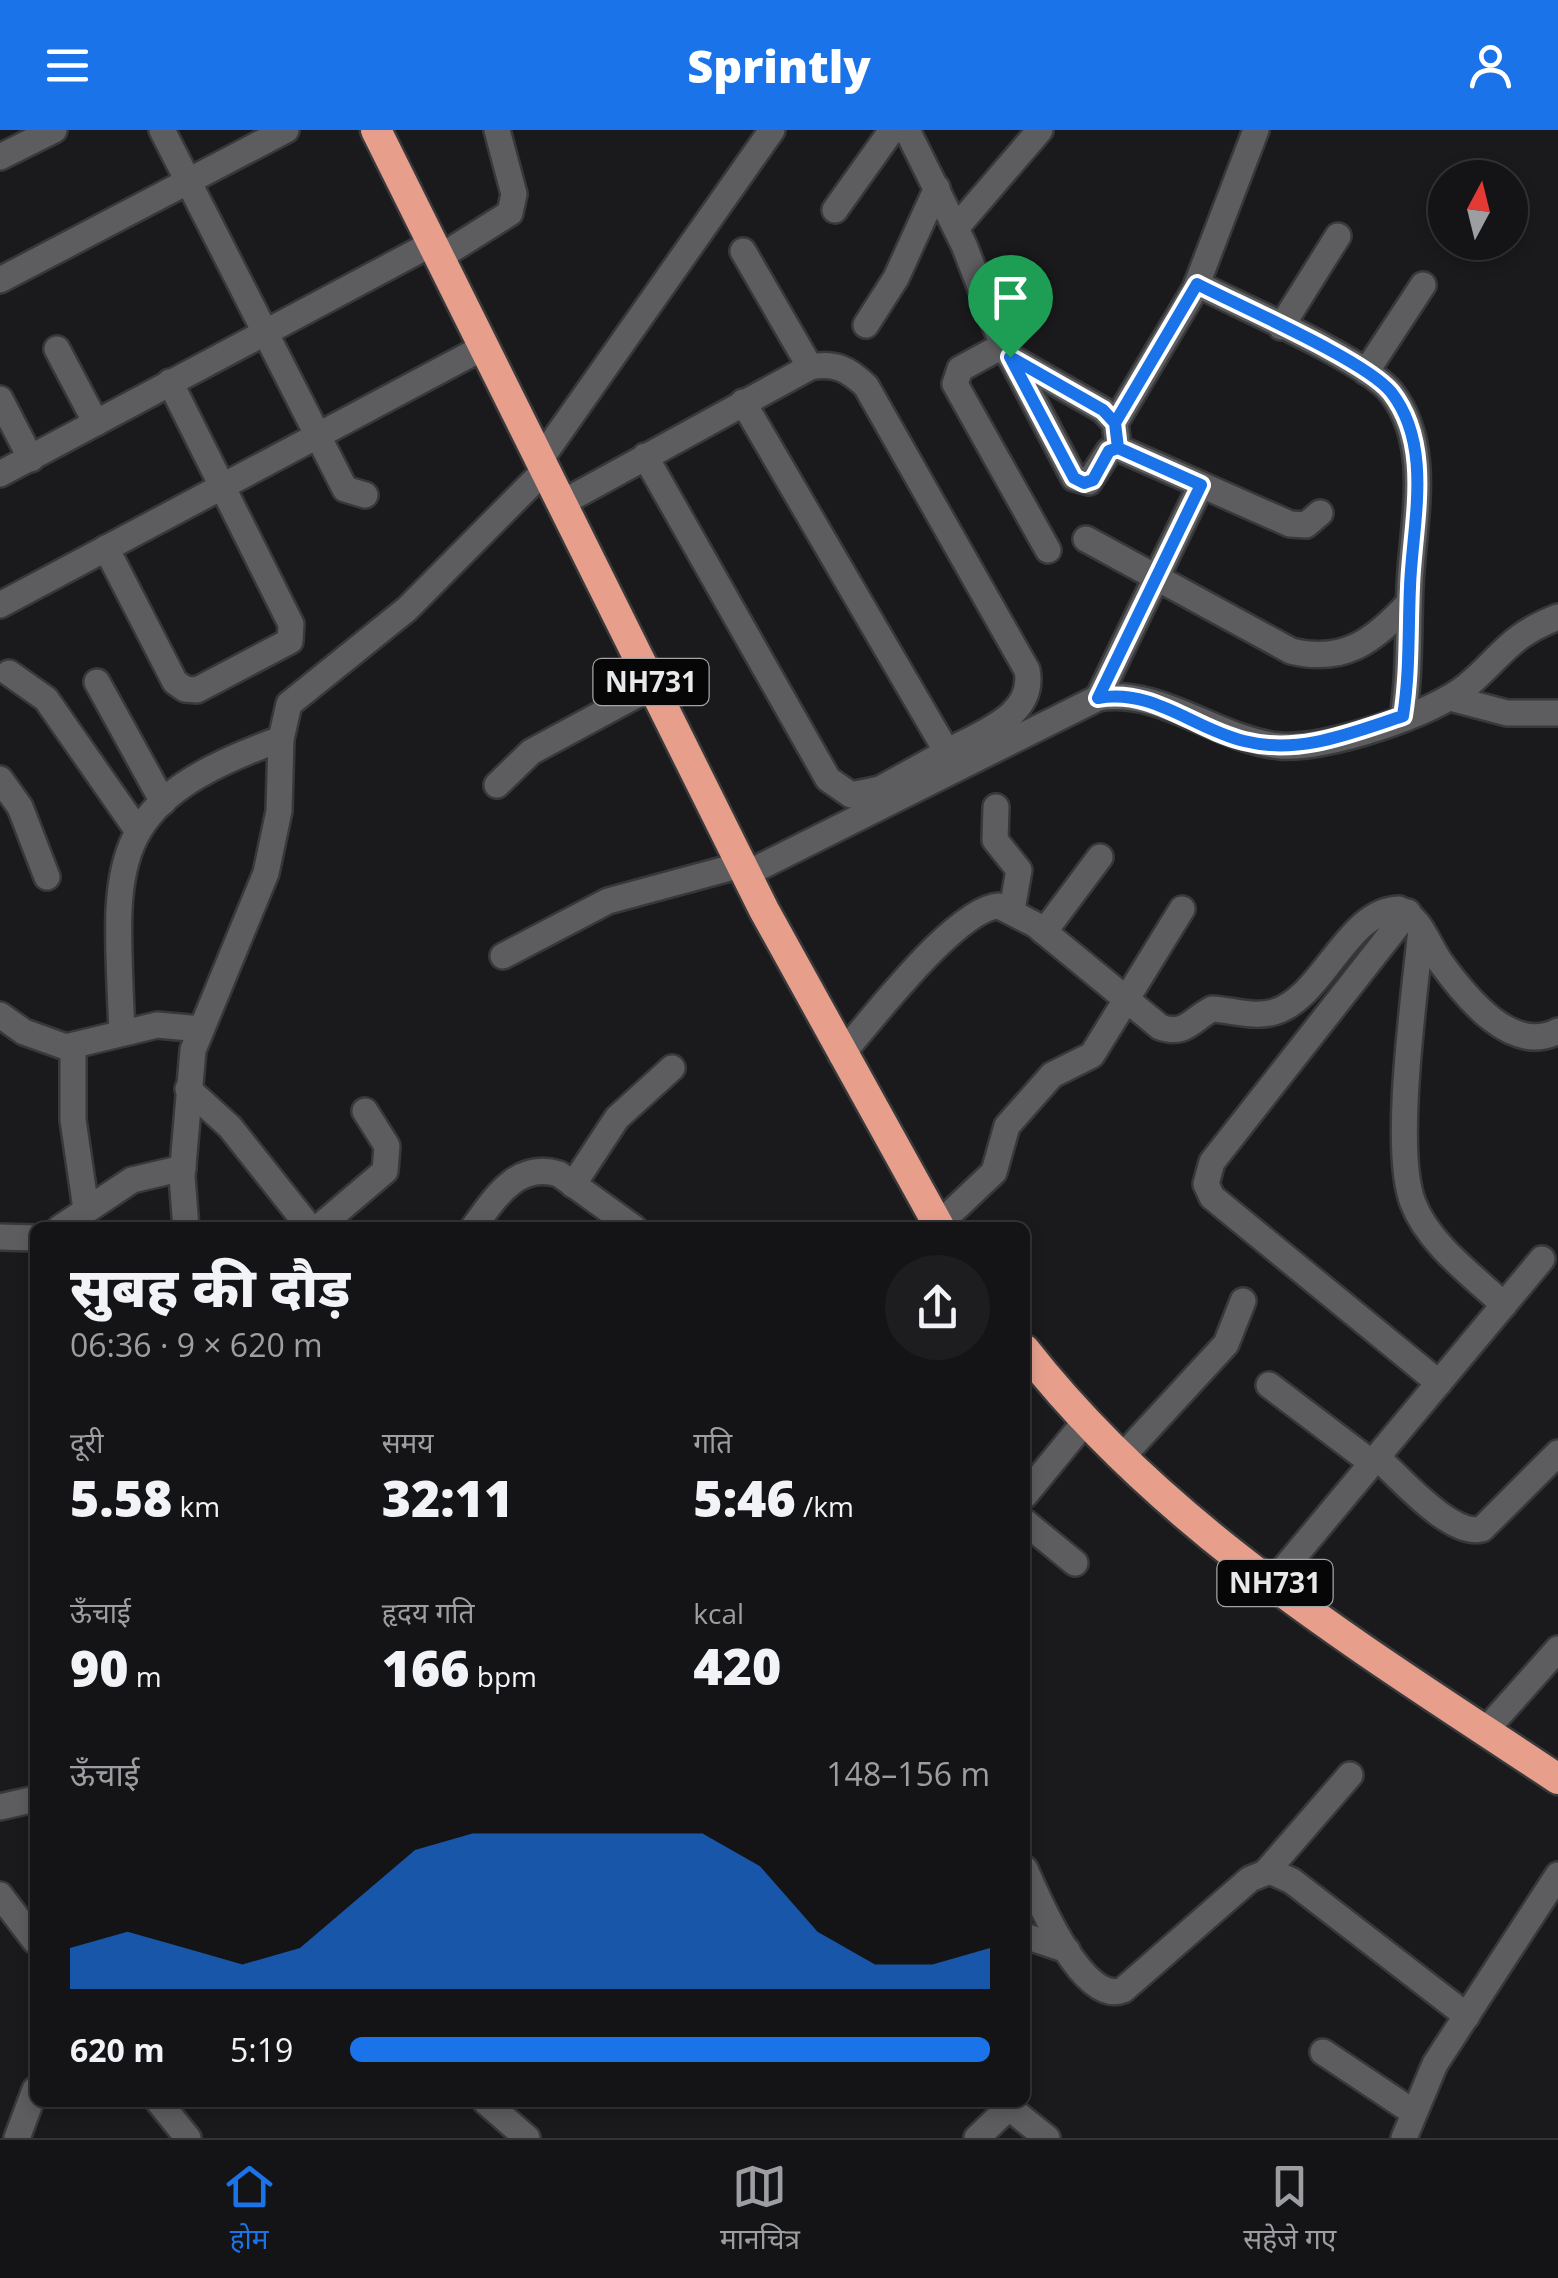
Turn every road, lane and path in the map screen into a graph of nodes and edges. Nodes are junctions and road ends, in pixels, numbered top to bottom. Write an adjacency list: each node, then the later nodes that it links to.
1 (54, 130): 11 (street)
2 (162, 130): 12 (street)
3 (286, 130): 12 (street)
4 (376, 130): 17 (highway, NH731)
5 (496, 130): 17 (street)
6 (772, 130): 38 (street)
7 (892, 130): 14 (street)
8 (907, 130): 13 (street)
9 (1040, 130): 15 (street)
10 (1256, 130): 20 (street)
11 (0, 157)
12 (187, 182): 19 (street); 24 (street)
13 (937, 188): 15 (street); 22 (street)
14 (836, 210)
15 (956, 228): 27 (street)
16 (1338, 236): 23 (street)
17 (436, 250): 24 (street); 25 (highway, NH731)
18 (743, 251): 28 (street)
19 (0, 280)
20 (1197, 284): 23 (street); 35 (street)
21 (1423, 285): 29 (street)
22 (866, 325)
23 (1281, 327): 29 (street)
24 (264, 331): 30 (street); 34 (street)
25 (484, 347): 34 (street); 38 (highway, NH731)
26 (57, 349): 33 (street)
27 (1007, 351): 35 (street); 35 (street); 47 (street)
28 (810, 367): 32 (street); 60 (street)
29 (1366, 372): 50 (street)
30 (170, 382): 33 (street); 41 (street)
31 (0, 399): 37 (street)
32 (742, 402): 36 (street); 60 (street)
33 (96, 424): 37 (street)
34 (316, 434): 41 (street); 42 (street)
35 (1116, 436): 40 (street)
36 (645, 456): 43 (street); 60 (street)
37 (31, 459): 39 (street)
38 (543, 464): 43 (highway, NH731); 59 (street)
39 (0, 474)
40 (1201, 485): 44 (street); 48 (street)
41 (222, 486): 46 (street); 46 (street)
42 (365, 496)
43 (562, 503): 54 (highway, NH731)
44 (1320, 513)
45 (1086, 539): 48 (street)
46 (106, 548): 49 (street)
47 (1048, 550)
48 (1157, 580): 50 (street); 55 (street)
49 (0, 603)
50 (1409, 603): 58 (street)
51 (1558, 617): 56 (street)
52 (9, 673): 65 (street)
53 (97, 682): 63 (street)
54 (653, 686): 62 (street); 67 (highway, NH731)
55 (1098, 698): 58 (street); 67 (street)
56 (1450, 698): 57 (street); 58 (street)
57 (1558, 713)
58 (1403, 716)
59 (281, 740): 63 (street); 76 (street)
60 (948, 752)
61 (0, 778): 68 (street)
62 (497, 785)
63 (163, 802): 65 (street)
64 (996, 807): 70 (street)
65 (138, 831): 78 (street)
66 (1100, 857): 72 (street)
67 (744, 869): 73 (street); 80 (highway, NH731)
68 (47, 877)
69 (1182, 909): 74 (street)
70 (1012, 910): 72 (street); 80 (street)
71 (1414, 921): 74 (street); 77 (street); 99 (street); 101 (street)
72 (1044, 932): 74 (street)
73 (503, 956)
74 (1128, 1001): 94 (street)
75 (0, 1015): 79 (street)
76 (201, 1029): 78 (street); 82 (street)
77 (1558, 1031)
78 (122, 1032): 79 (street)
79 (73, 1046): 86 (street)
80 (842, 1055): 93 (highway, NH731)
81 (672, 1068): 85 (street)
82 (188, 1089): 84 (street); 89 (street)
83 (365, 1111): 90 (street)
84 (183, 1168): 86 (street); 88 (street)
85 (573, 1185): 91 (street); 92 (street)
86 (86, 1209): 87 (street)
87 (68, 1222)
88 (186, 1222)
89 (305, 1222)
90 (325, 1222)
91 (478, 1222)
92 (625, 1222)
93 (937, 1222)
94 (943, 1222)
95 (0, 1237): 96 (street)
96 (30, 1238)
97 (1542, 1258): 99 (street)
98 (1243, 1301): 105 (street)
99 (1504, 1305): 101 (street)
100 (1030, 1357): 103 (highway, NH731)
101 (1439, 1383): 106 (street)
102 (1269, 1386): 106 (street)
103 (1084, 1423): 105 (highway, NH731); 107 (street)
104 (1558, 1453): 106 (street)
105 (1121, 1458): 110 (highway, NH731)
106 (1375, 1460): 110 (street)
107 (1030, 1490)
108 (1030, 1526): 109 (street)
109 (1074, 1563)
110 (1273, 1582): 112 (highway, NH731)
111 (1558, 1649): 112 (street)
112 (1485, 1730): 114 (highway, NH731)
113 (1350, 1775): 115 (street)
114 (1558, 1779)
115 (1266, 1872): 121 (street); 122 (street)
116 (1558, 1876): 122 (street)
117 (1030, 1878): 121 (street)
118 (0, 1895): 119 (street)
119 (30, 1934)
120 (1030, 1938): 121 (street)
121 (1068, 1950)
122 (1467, 2016): 129 (street)
123 (1323, 2052): 129 (street)
124 (30, 2103): 130 (street)
125 (163, 2107): 131 (street)
126 (501, 2107): 132 (street)
127 (1003, 2107): 133 (street)
128 (1008, 2107): 134 (street)
129 (1413, 2112): 135 (street)
130 (17, 2138)
131 (188, 2138)
132 (526, 2138)
133 (978, 2138)
134 (1047, 2138)
135 (1404, 2138)

